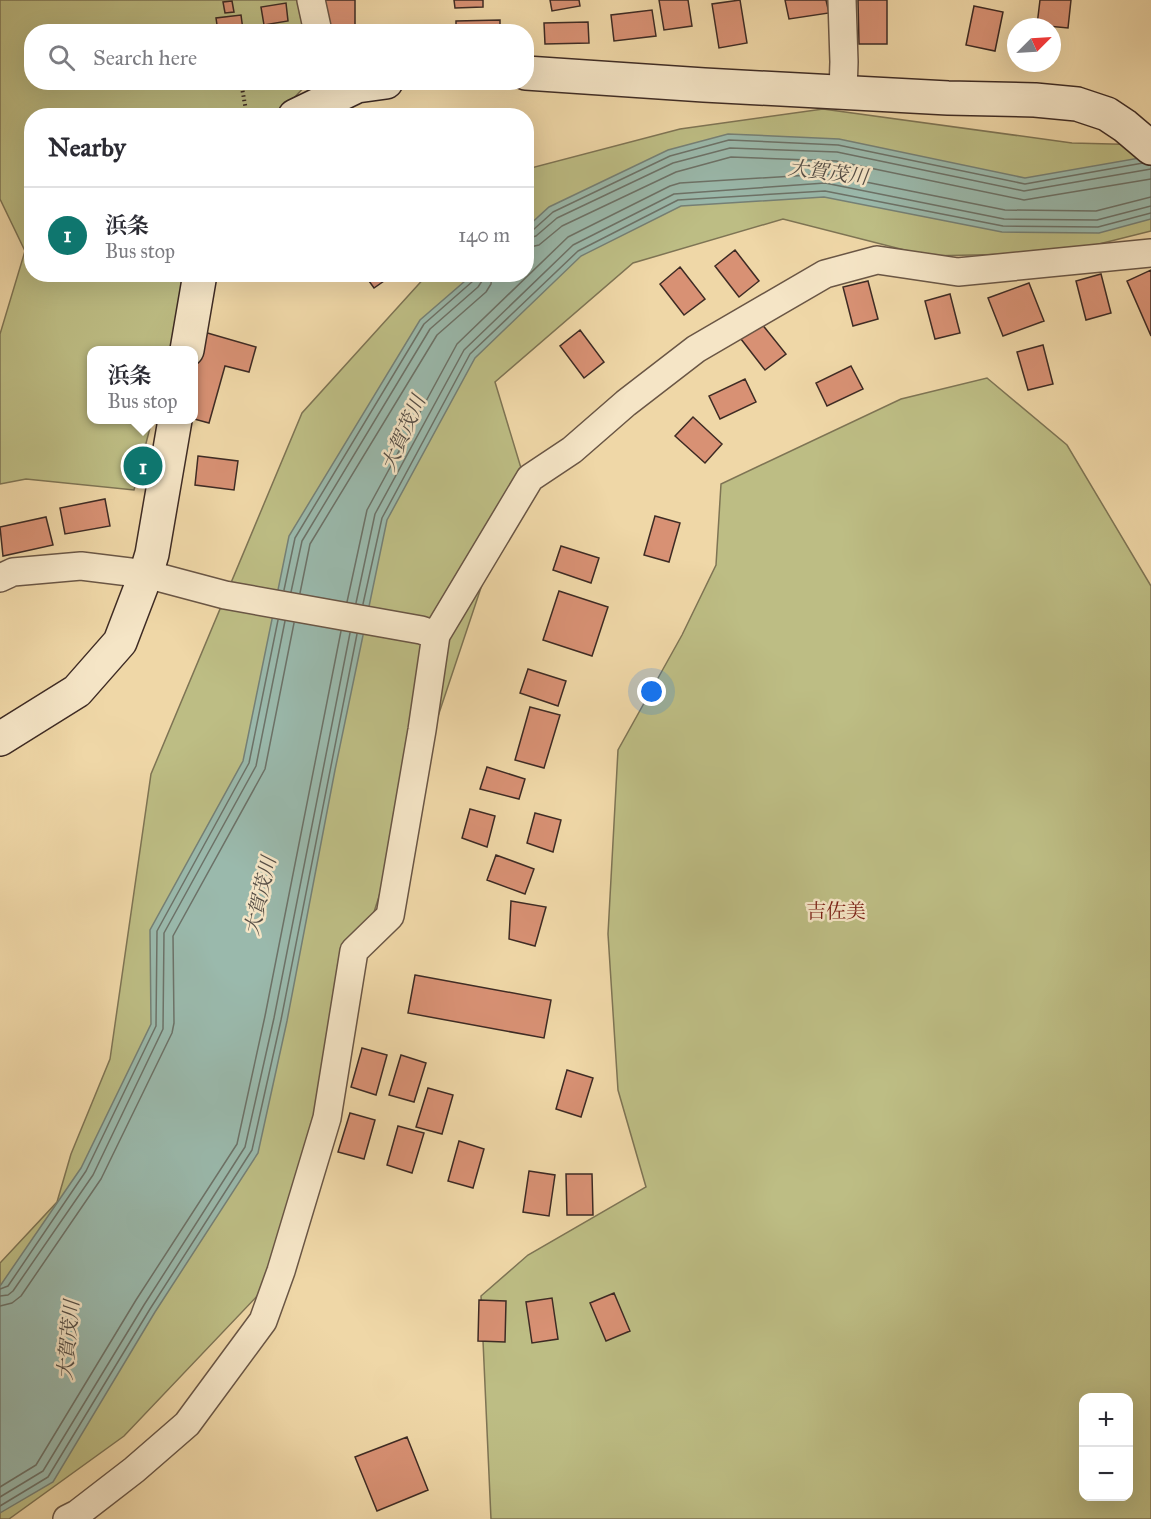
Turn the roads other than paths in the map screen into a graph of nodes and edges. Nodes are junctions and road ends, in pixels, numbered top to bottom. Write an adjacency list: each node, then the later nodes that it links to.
1 (311, 0): 3 (street)
2 (842, 0): 6 (street)
3 (316, 24)
4 (534, 73): 6 (street)
5 (334, 90): 7 (street)
6 (843, 92): 8 (street)
7 (307, 108)
8 (1149, 143)
9 (1151, 253): 15 (street)
10 (199, 282): 11 (street)
11 (188, 346)
12 (174, 424): 13 (street)
13 (146, 574): 14 (street); 15 (street); 16 (street)
14 (0, 578)
15 (429, 633): 17 (street)
16 (0, 739)
17 (67, 1519)

